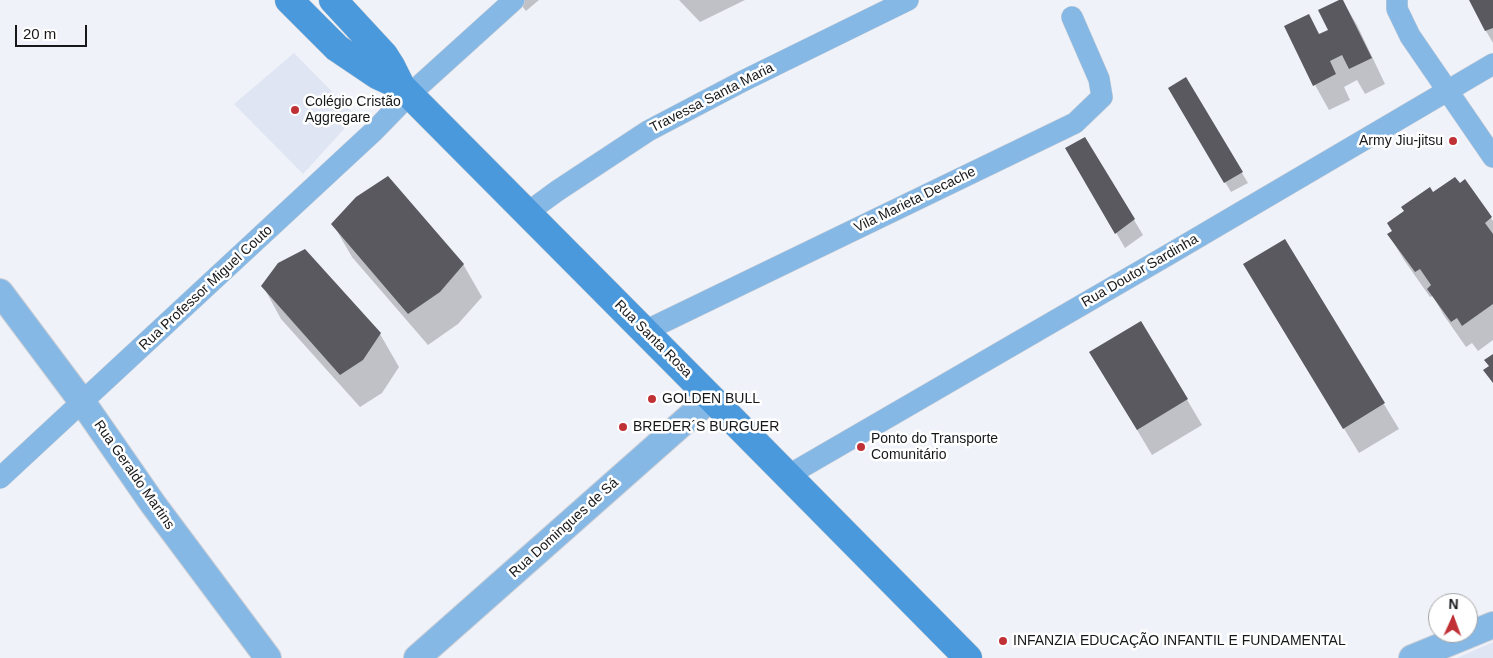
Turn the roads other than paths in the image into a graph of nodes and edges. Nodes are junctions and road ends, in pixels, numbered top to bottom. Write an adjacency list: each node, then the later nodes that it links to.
1 (289, 0): 8 (main road, Rua Santa Rosa)
2 (333, 0): 8 (main road, Rua Santa Rosa)
3 (514, 0): 8 (street, Rua Professor Miguel Couto)
4 (908, 0): 11 (street, Travessa Santa Maria)
5 (1397, 0): 9 (street)
6 (1072, 17): 13 (street, Vila Marieta Decache)
7 (1493, 64): 9 (street, Rua Doutor Sardinha)
8 (405, 90): 11 (main road, Rua Santa Rosa); 15 (street, Rua Professor Miguel Couto)
9 (1448, 90): 10 (street); 16 (street, Rua Doutor Sardinha)
10 (1493, 157)
11 (528, 213): 13 (main road, Rua Santa Rosa)
12 (0, 292): 15 (street, Rua Geraldo Martins)
13 (645, 331): 14 (main road, Rua Santa Rosa)
14 (711, 398): 16 (main road, Rua Santa Rosa); 21 (street, Rua Domingues de Sá)
15 (83, 403): 17 (street, Rua Professor Miguel Couto); 20 (street, Rua Geraldo Martins)
16 (787, 476): 19 (main road, Rua Santa Rosa)
17 (0, 478)
18 (1493, 625): 22 (street)
19 (957, 654)
20 (268, 658)
21 (417, 658)
22 (1412, 658)

